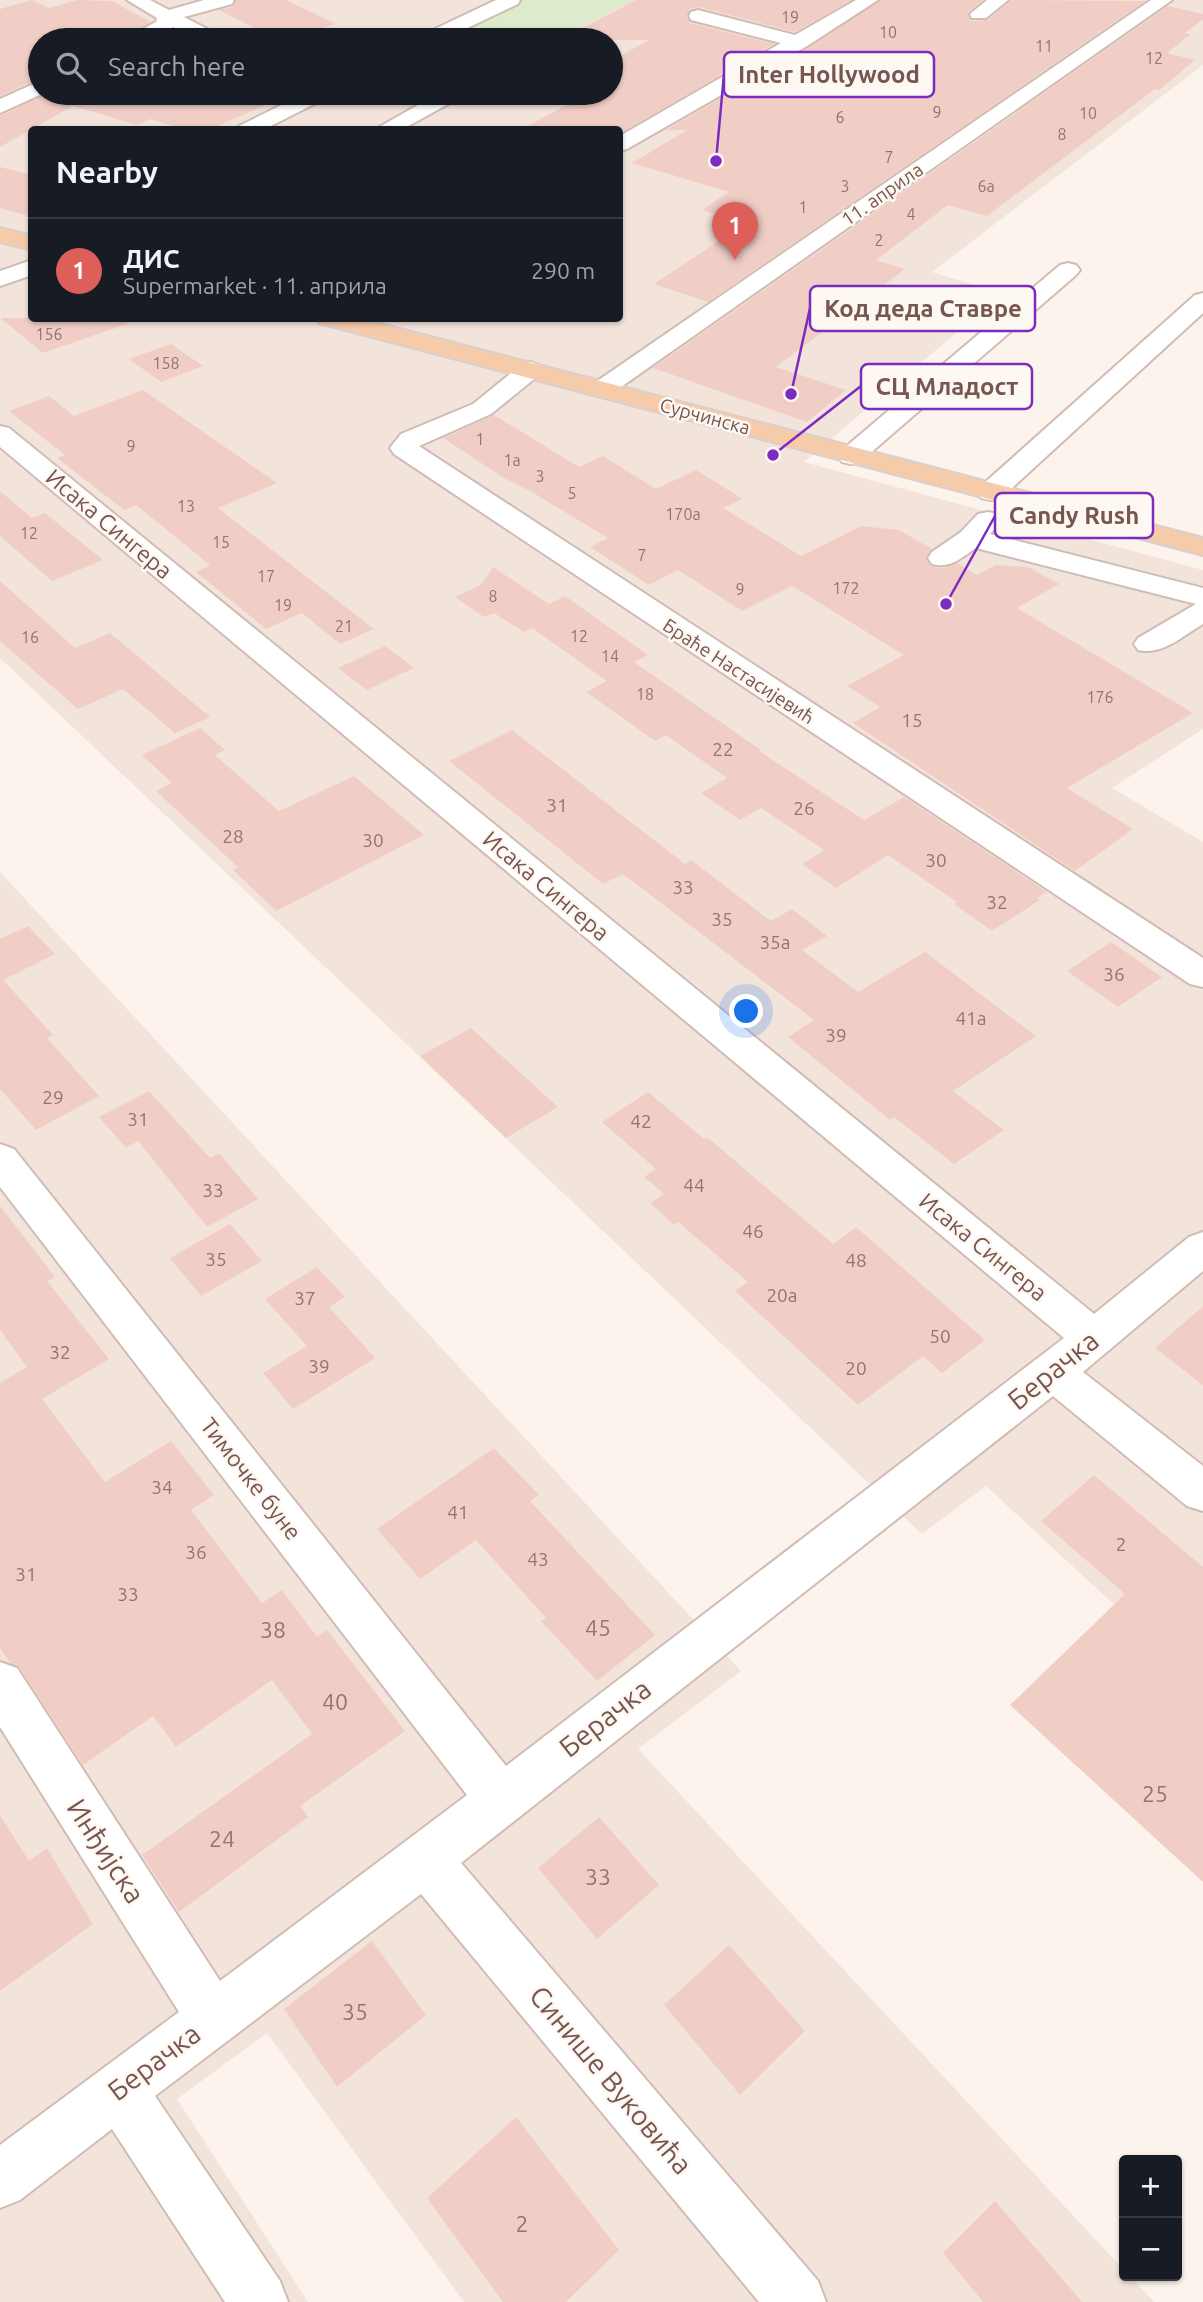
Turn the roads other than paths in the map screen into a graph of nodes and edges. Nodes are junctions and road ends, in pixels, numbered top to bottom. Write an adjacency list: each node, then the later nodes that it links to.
1 (136, 0): 8 (street)
2 (225, 0): 8 (street)
3 (511, 0): 12 (street)
4 (869, 0): 13 (street)
5 (999, 0): 7 (street)
6 (1163, 0): 29 (street, 11. априла)
7 (979, 14)
8 (167, 16): 10 (street); 11 (street)
9 (698, 16): 13 (street)
10 (159, 28)
11 (190, 28)
12 (452, 28)
13 (800, 42): 22 (street)
14 (0, 82): 15 (street)
15 (28, 91)
16 (28, 93): 19 (street)
17 (297, 105): 20 (street)
18 (431, 105): 21 (street)
19 (0, 107)
20 (254, 126)
21 (392, 126)
22 (623, 143)
23 (28, 268): 25 (street)
24 (1068, 270): 31 (street)
25 (0, 279)
26 (1203, 300): 32 (street)
27 (344, 322): 28 (main road, Сурчинска)
28 (530, 370): 29 (main road, Сурчинска); 39 (street, Браће Настасијевић)
29 (602, 389): 31 (main road, Сурчинска)
30 (0, 434): 42 (street, Исака Сингера)
31 (851, 456): 32 (main road, Сурчинска)
32 (1000, 495): 33 (street); 34 (main road, Сурчинска)
33 (971, 538): 35 (street); 36 (street)
34 (1203, 547)
35 (942, 558)
36 (1203, 597)
37 (1203, 611): 38 (street)
38 (1149, 644)
39 (1203, 975)
40 (0, 1159): 46 (street, Тимочке буне)
41 (1203, 1248): 42 (street, Берачка)
42 (1093, 1338): 43 (street, Берачка)
43 (1053, 1372): 44 (street); 46 (street, Берачка)
44 (1203, 1492)
45 (0, 1684): 48 (street, Инђијска)
46 (501, 1799): 47 (street, Берачка)
47 (425, 1858): 48 (street, Берачка); 52 (street, Синише Вуковића)
48 (213, 2018): 49 (street, Берачка)
49 (118, 2089): 50 (street, Берачка); 51 (street)
50 (0, 2180)
51 (259, 2302)
52 (797, 2302)

